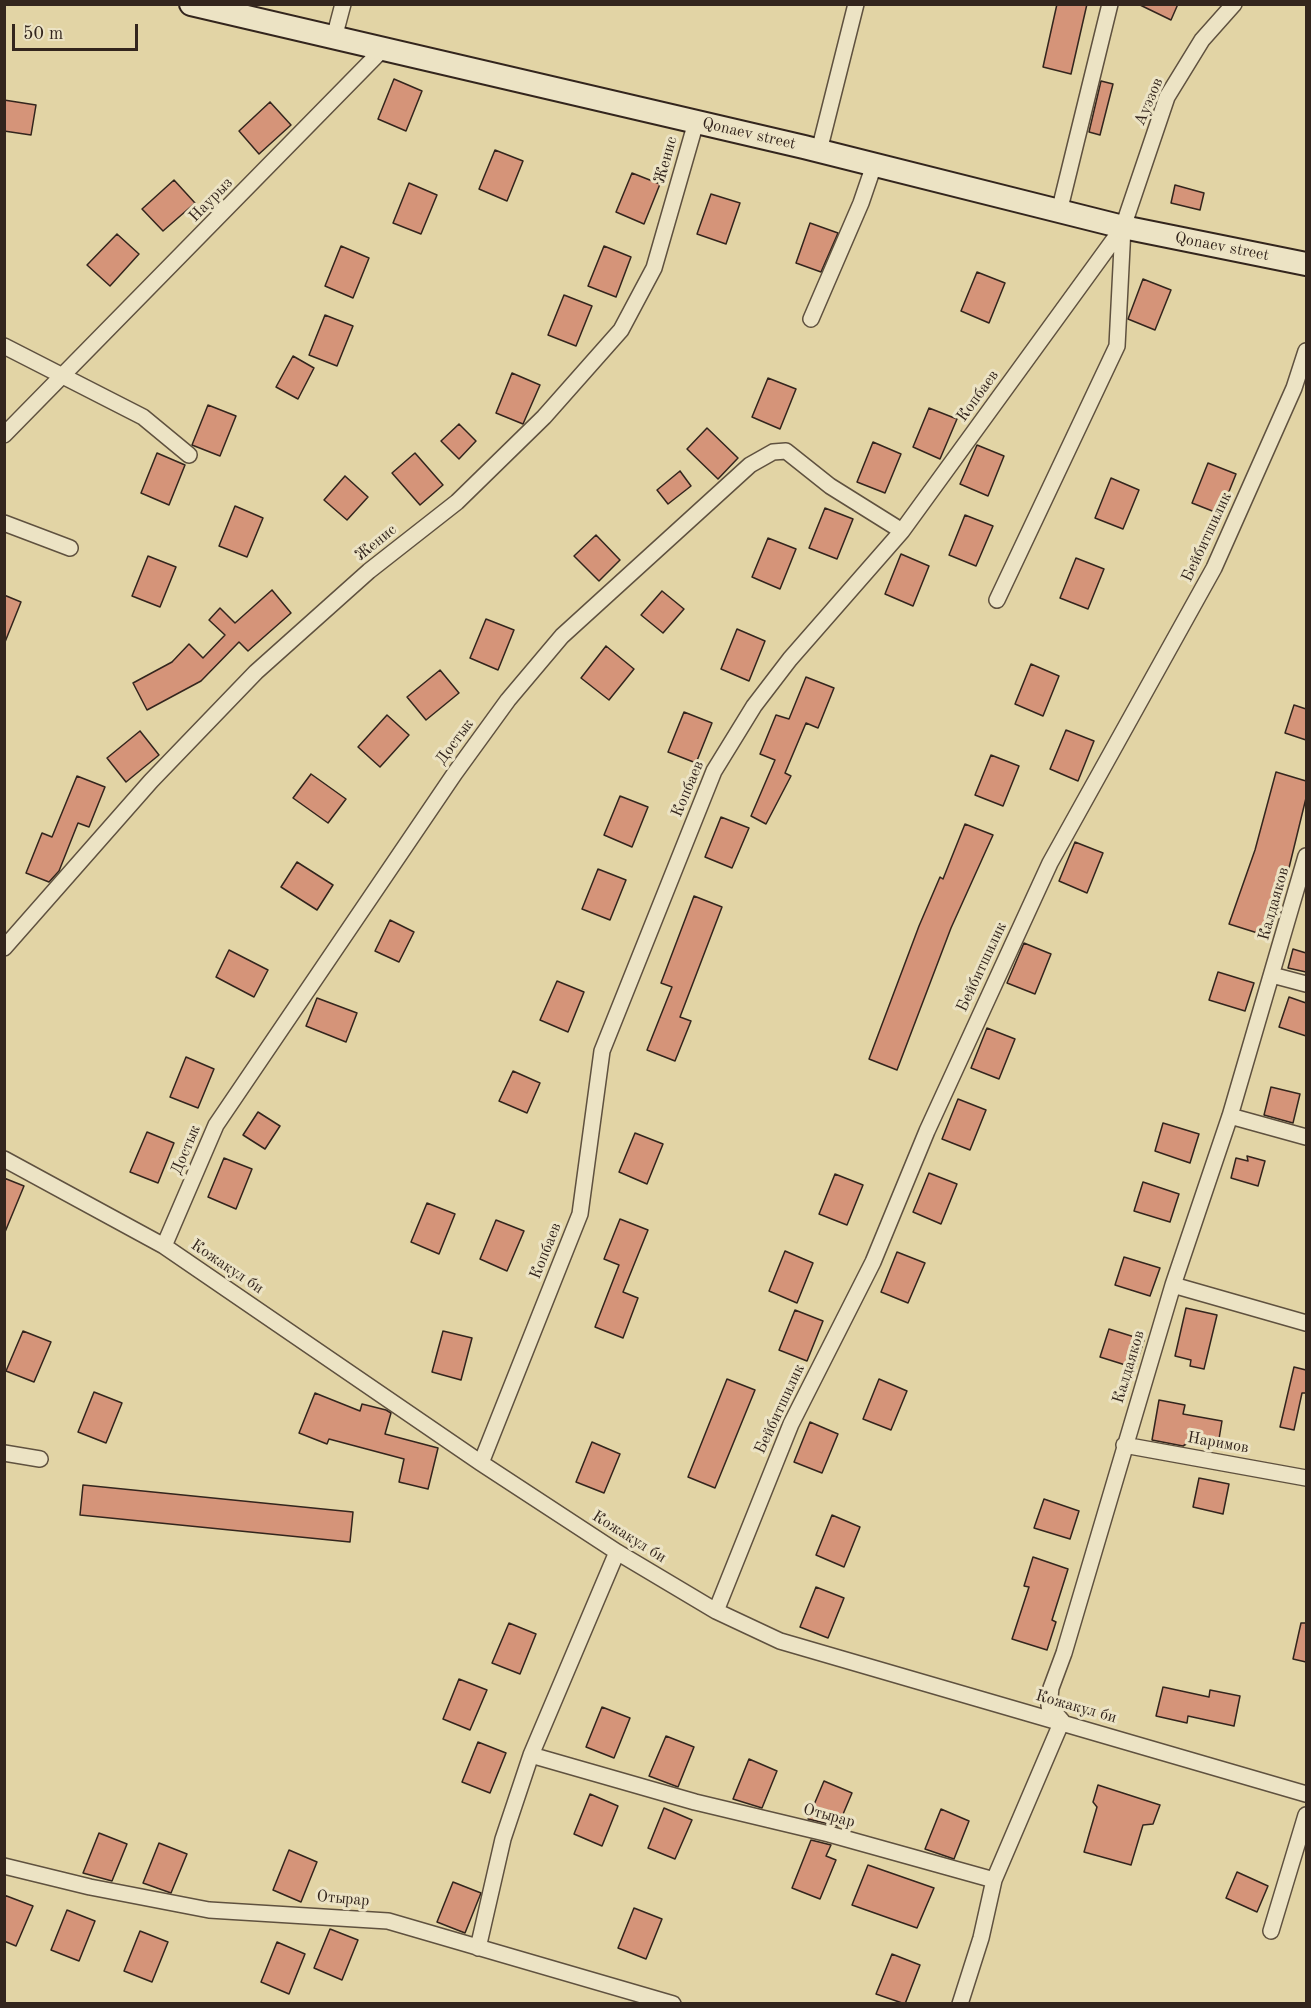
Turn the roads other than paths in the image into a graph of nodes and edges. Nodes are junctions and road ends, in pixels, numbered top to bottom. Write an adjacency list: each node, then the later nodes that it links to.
1 (191, 4): 6 (main road, Qonaev street)
2 (343, 4): 6 (street)
3 (856, 4): 9 (street)
4 (1110, 4): 11 (street)
5 (1234, 4): 12 (street, Ауэзов)
6 (334, 38): 7 (main road, Qonaev street)
7 (383, 49): 8 (main road, Qonaev street); 17 (street, Наурыз)
8 (696, 122): 9 (main road, Qonaev street); 25 (street, Женис)
9 (819, 151): 10 (main road, Qonaev street)
10 (874, 165): 11 (main road, Qonaev street); 14 (street)
11 (1059, 212): 12 (main road, Qonaev street)
12 (1123, 227): 13 (main road, Qonaev street); 21 (street, Копбаев); 23 (street)
13 (1306, 264)
14 (811, 319)
15 (4, 346): 17 (street)
16 (1306, 351): 40 (street, Бейбитшилик)
17 (63, 376): 18 (street, Наурыз); 19 (street)
18 (4, 435)
19 (189, 455)
20 (4, 523): 22 (street)
21 (902, 531): 31 (street, Достык); 37 (street, Копбаев)
22 (70, 548)
23 (997, 600)
24 (1306, 856): 26 (street, Калдаяков)
25 (4, 948)
26 (1272, 975): 27 (street); 28 (street, Калдаяков)
27 (1306, 984)
28 (1230, 1116): 29 (street); 32 (street, Калдаяков)
29 (1306, 1137)
30 (4, 1159): 31 (street, Кожакул би)
31 (164, 1246): 37 (street, Кожакул би)
32 (1173, 1285): 33 (street); 34 (street, Калдаяков)
33 (1306, 1323)
34 (1124, 1445): 38 (street, Наримов); 41 (street, Калдаяков)
35 (4, 1453): 36 (street)
36 (40, 1459)
37 (481, 1463): 39 (street, Кожакул би)
38 (1306, 1478)
39 (616, 1552): 40 (street, Кожакул би); 42 (street)
40 (716, 1611): 41 (street, Кожакул би)
41 (1062, 1721): 43 (street, Кожакул би); 46 (street)
42 (531, 1755): 46 (street, Отырар); 48 (street)
43 (1306, 1794)
44 (1306, 1815): 47 (street)
45 (4, 1866): 48 (street, Отырар)
46 (994, 1880): 50 (street)
47 (1271, 1931)
48 (478, 1948): 49 (street, Отырар)
49 (672, 2004)
50 (960, 2004)

